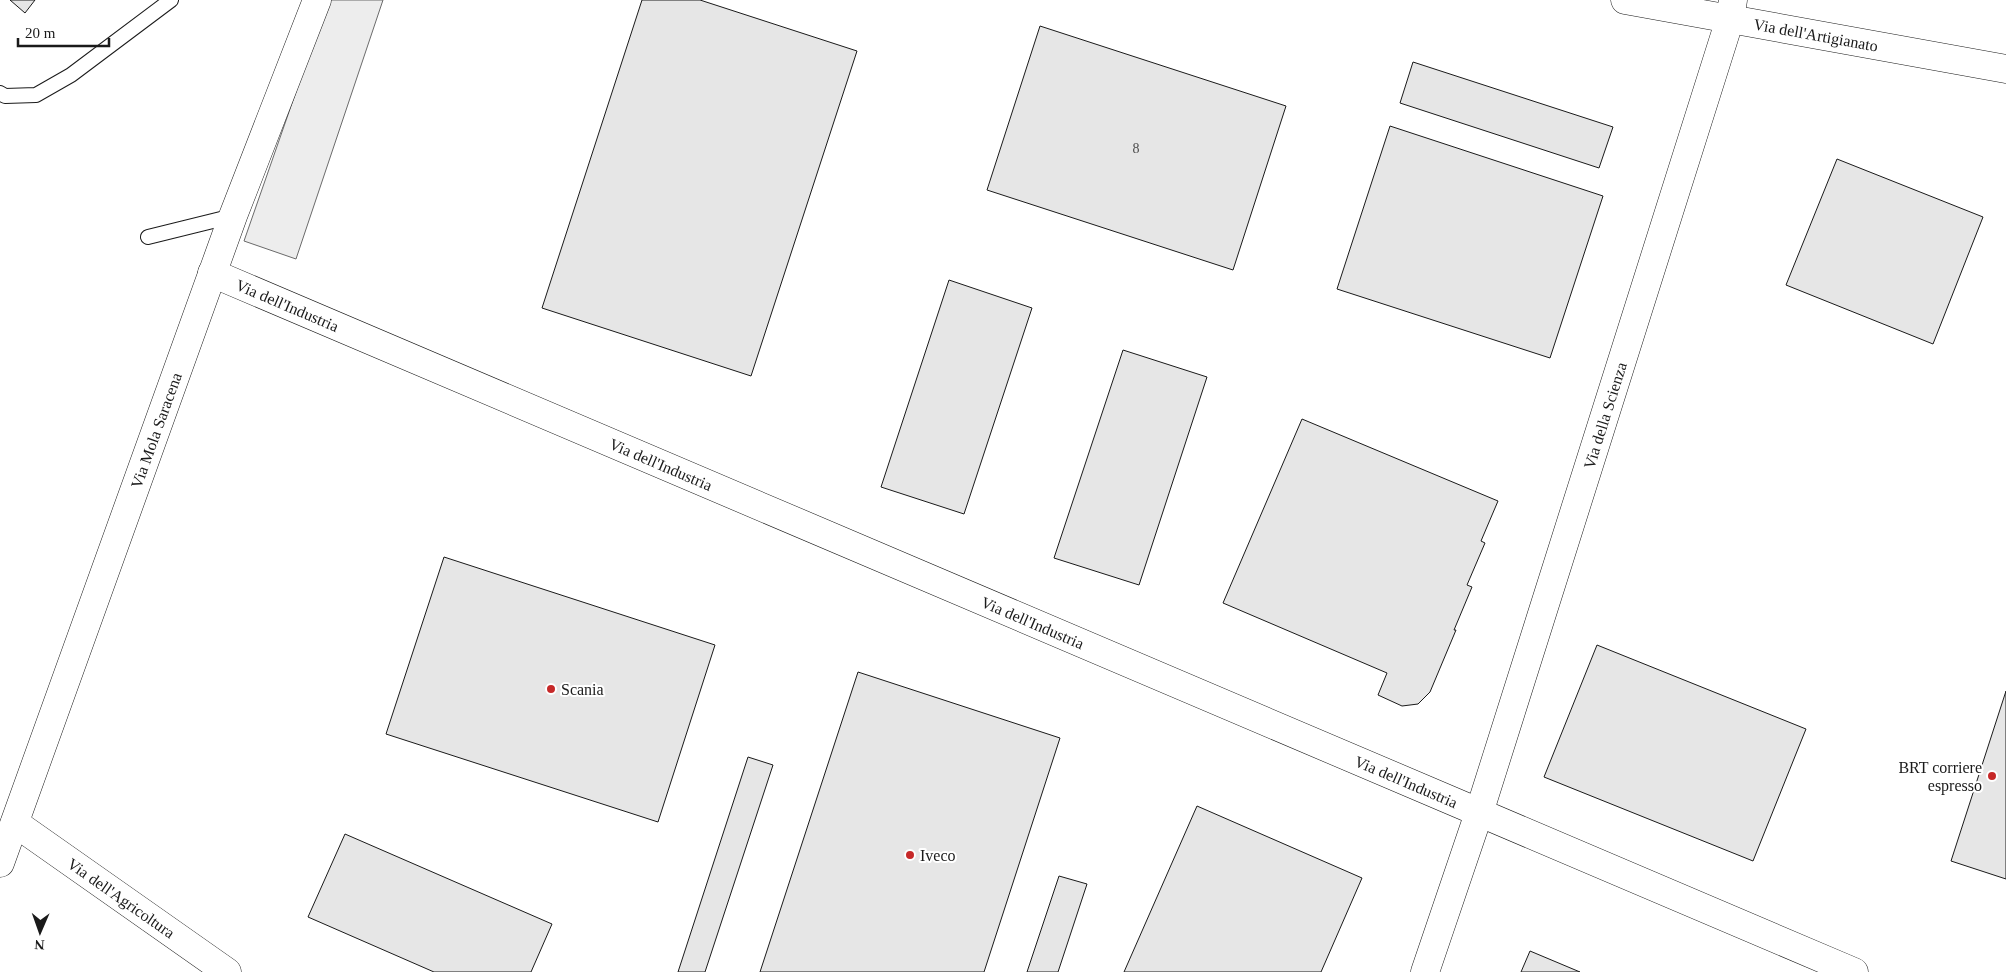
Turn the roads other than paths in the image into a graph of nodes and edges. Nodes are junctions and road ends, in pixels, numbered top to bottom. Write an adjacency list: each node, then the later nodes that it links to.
1 (171, 0): 6 (lane)
2 (317, 0): 7 (street, Via Mola Saracena)
3 (1625, 0): 4 (street, Via dell'Artigianato)
4 (1731, 10): 5 (street, Via dell'Artigianato); 10 (street, Via della Scienza)
5 (2006, 69)
6 (0, 93)
7 (233, 216): 8 (lane); 9 (street, Via Mola Saracena)
8 (148, 237)
9 (212, 273): 10 (street, Via dell'Industria); 11 (street, Via Mola Saracena)
10 (1479, 813): 14 (street, Via della Scienza); 15 (street, Via dell'Industria)
11 (16, 823): 12 (street, Via Mola Saracena); 13 (street, Via dell'Agricoltura)
12 (0, 863)
13 (227, 972)
14 (1425, 972)
15 (1854, 972)

